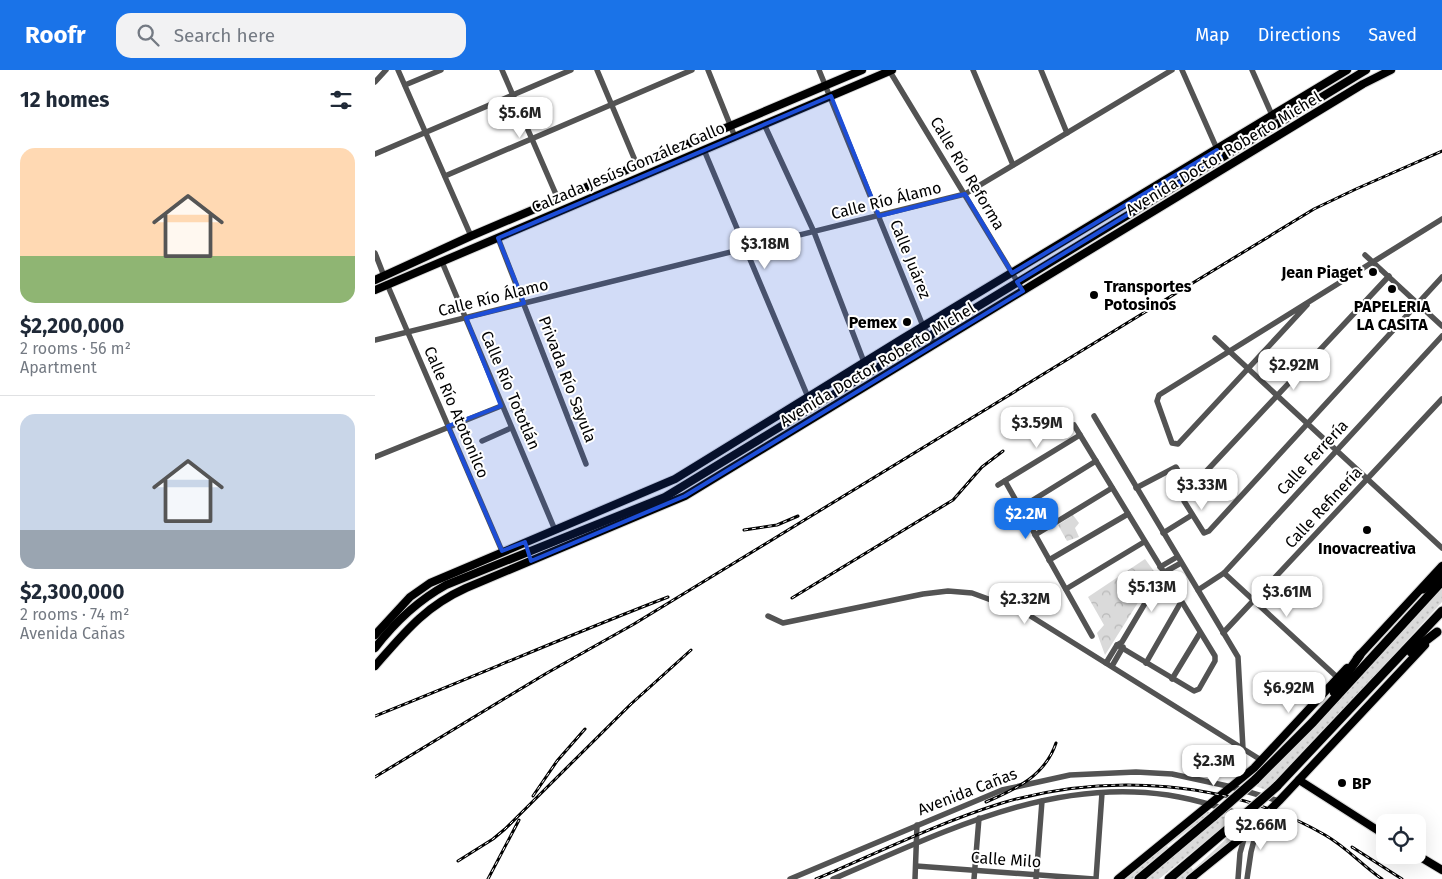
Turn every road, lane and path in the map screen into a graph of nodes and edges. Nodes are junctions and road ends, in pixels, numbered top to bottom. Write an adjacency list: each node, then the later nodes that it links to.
1 (386, 70): 20 (street)
2 (398, 70): 21 (street)
3 (441, 70): 21 (street)
4 (502, 70): 23 (street)
5 (571, 70): 23 (street)
6 (597, 70): 25 (street)
7 (692, 70): 25 (street)
8 (708, 70): 29 (street)
9 (819, 70): 22 (street, Calle Juárez)
10 (862, 70): 22 (main road, Calzada Jesús González Gallo)
11 (890, 70): 24 (main road, Calzada Jesús González Gallo); 40 (street, Calle Río Reforma)
12 (973, 70): 38 (street)
13 (1041, 70): 31 (street)
14 (1172, 70): 31 (street, Calle Río Álamo)
15 (1182, 70): 36 (street)
16 (1252, 70): 26 (street)
17 (1347, 70): 26 (main road, Avenida Doctor Roberto Michel)
18 (1366, 70): 28 (main road, Avenida Doctor Roberto Michel)
19 (1391, 70): 62 (main road, Avenida Doctor Roberto Michel)
20 (375, 82)
21 (405, 85): 30 (street)
22 (825, 85): 24 (street, Calle Juárez); 29 (main road, Calzada Jesús González Gallo)
23 (512, 95): 30 (street); 33 (street)
24 (831, 96): 27 (main road, Calzada Jesús González Gallo); 42 (street, Calle Juárez)
25 (611, 105): 33 (street); 37 (street)
26 (1272, 116): 28 (street); 36 (main road, Avenida Doctor Roberto Michel)
27 (764, 124): 32 (main road, Calzada Jesús González Gallo); 45 (street)
28 (1276, 124): 36 (main road, Avenida Doctor Roberto Michel)
29 (731, 125): 32 (street); 37 (main road, Calzada Jesús González Gallo)
30 (425, 131): 35 (street); 39 (street)
31 (1067, 133): 38 (street, Calle Río Álamo)
32 (735, 137): 34 (main road, Calzada Jesús González Gallo)
33 (532, 139): 39 (street); 41 (street)
34 (704, 150): 47 (main road, Calzada Jesús González Gallo); 49 (street)
35 (375, 154)
36 (1219, 154): 54 (main road, Avenida Doctor Roberto Michel); 59 (main road, Avenida Doctor Roberto Michel)
37 (637, 165): 41 (main road, Calzada Jesús González Gallo)
38 (1013, 165): 40 (street, Calle Río Álamo)
39 (445, 176): 46 (street)
40 (965, 194): 42 (street, Calle Río Álamo); 54 (street, Calle Río Reforma)
41 (558, 199): 44 (main road, Calzada Jesús González Gallo)
42 (879, 216): 45 (street, Calle Río Álamo); 67 (street, Calle Juárez)
43 (1442, 219): 53 (street)
44 (498, 225): 46 (main road, Calzada Jesús González Gallo); 48 (main road)
45 (814, 232): 49 (street, Calle Río Álamo); 77 (street)
46 (471, 236): 55 (main road, Calzada Jesús González Gallo)
47 (497, 238): 48 (main road, Calzada Jesús González Gallo); 63 (street, Privada Río Sayula)
48 (475, 246): 52 (main road, Calzada Jesús González Gallo)
49 (745, 249): 63 (street, Calle Río Álamo); 81 (street)
50 (375, 253): 55 (street)
51 (1365, 255): 53 (street)
52 (442, 262): 60 (main road, Calzada Jesús González Gallo); 66 (street, Calle Río Tototlán)
53 (1374, 262): 56 (street); 65 (street)
54 (1012, 273): 59 (street, Calle Río Reforma); 67 (main road, Avenida Doctor Roberto Michel)
55 (384, 276): 58 (main road, Calzada Jesús González Gallo)
56 (1389, 276): 64 (street); 80 (street)
57 (1442, 277): 64 (street)
58 (375, 280)
59 (1017, 282): 62 (street, Calle Río Reforma); 70 (main road, Avenida Doctor Roberto Michel)
60 (387, 284): 61 (main road, Calzada Jesús González Gallo); 69 (street, Calle Río Atotonilco)
61 (375, 290)
62 (1023, 291): 74 (main road, Avenida Doctor Roberto Michel)
63 (524, 303): 66 (street, Calle Río Álamo); 96 (street, Privada Río Sayula)
64 (1418, 303): 68 (street); 87 (street)
65 (1307, 305): 75 (street); 79 (street)
66 (466, 318): 69 (street, Calle Río Álamo); 83 (street, Calle Río Tototlán)
67 (923, 326): 70 (street, Calle Juárez); 76 (main road, Avenida Doctor Roberto Michel)
68 (1442, 326)
69 (407, 332): 73 (street, Calle Río Álamo); 89 (street, Calle Río Atotonilco)
70 (929, 336): 74 (street, Calle Juárez); 78 (main road, Avenida Doctor Roberto Michel)
71 (1442, 336): 93 (street, Calle Ferrería)
72 (1215, 338): 75 (street)
73 (375, 340)
74 (935, 345): 85 (main road, Avenida Doctor Roberto Michel)
75 (1229, 352): 79 (street); 79 (street)
76 (876, 355): 77 (main road, Avenida Doctor Roberto Michel); 78 (main road)
77 (864, 362): 81 (main road, Avenida Doctor Roberto Michel)
78 (872, 370): 84 (main road, Avenida Doctor Roberto Michel)
79 (1248, 370): 80 (street)
80 (1276, 396): 87 (street); 102 (street)
81 (808, 397): 104 (main road, Avenida Doctor Roberto Michel)
82 (1442, 399): 97 (street, Calle Refinería)
83 (501, 406): 89 (street); 90 (street, Calle Río Tototlán)
84 (814, 406): 85 (main road); 107 (main road, Avenida Doctor Roberto Michel)
85 (819, 415): 117 (main road, Avenida Doctor Roberto Michel)
86 (1094, 416): 101 (street)
87 (1307, 423): 93 (street); 106 (street)
88 (1074, 425): 91 (street)
89 (448, 426): 94 (street); 113 (street, Calle Río Atotonilco)
90 (511, 428): 92 (street); 108 (street, Calle Río Tototlán)
91 (1080, 435): 95 (street); 98 (street)
92 (482, 441)
93 (1337, 450): 97 (street); 122 (street, Calle Ferrería)
94 (375, 457)
95 (1096, 461): 100 (street); 103 (street)
96 (586, 464)
97 (1367, 479): 112 (street); 129 (street, Calle Refinería)
98 (1005, 481): 99 (street); 103 (street)
99 (998, 485)
100 (1112, 488): 105 (street); 110 (street)
101 (1137, 488): 102 (street); 109 (street)
102 (1189, 490): 106 (street)
103 (1020, 508): 110 (street)
104 (603, 510): 107 (main road); 108 (main road, Avenida Doctor Roberto Michel)
105 (1128, 514): 111 (street); 116 (street)
106 (1192, 515): 109 (street)
107 (606, 521): 114 (main road, Avenida Doctor Roberto Michel)
108 (555, 530): 113 (main road, Avenida Doctor Roberto Michel)
109 (1163, 533): 115 (street)
110 (1035, 535): 116 (street)
111 (1144, 542): 119 (street); 125 (street)
112 (1442, 548)
113 (502, 551): 135 (main road, Avenida Doctor Roberto Michel)
114 (528, 552): 117 (main road); 138 (main road, Avenida Doctor Roberto Michel)
115 (1177, 557): 118 (street); 119 (street)
116 (1049, 560): 125 (street)
117 (531, 561): 142 (main road, Avenida Doctor Roberto Michel)
118 (1181, 563): 121 (street); 127 (street)
119 (1160, 566): 121 (street)
120 (1442, 566): 126 (main road)
121 (1163, 572): 128 (street); 137 (street)
122 (1224, 573): 127 (street, Calle Ferrería); 129 (street)
123 (1442, 573): 126 (highway)
124 (1442, 581): 146 (highway)
125 (1065, 588): 136 (street)
126 (1423, 589): 139 (main road)
127 (1198, 590): 134 (street)
128 (1181, 602): 133 (street); 140 (street)
129 (1253, 602): 134 (street, Calle Refinería); 143 (street)
130 (1442, 611): 145 (highway)
131 (768, 616): 141 (street)
132 (1440, 632): 145 (highway); 149 (main road)
133 (1200, 633): 144 (street); 144 (street)
134 (1223, 633): 147 (street)
135 (375, 636)
136 (1092, 636)
137 (1121, 645): 140 (street); 141 (street)
138 (375, 648)
139 (1360, 655): 143 (main road); 146 (highway)
140 (1146, 663): 144 (street)
141 (1109, 664): 147 (street)
142 (375, 666)
143 (1338, 678): 148 (main road)
144 (1172, 679)
145 (1360, 700): 174 (highway, bridge)
146 (1313, 722): 173 (highway, bridge)
147 (1243, 749): 148 (street)
148 (1261, 760): 150 (main road)
149 (1299, 780): 153 (main road); 159 (main road)
150 (1232, 787): 153 (street, Avenida Cañas); 154 (main road); 158 (street, Avenida Cañas)
151 (1102, 793): 152 (street, Avenida Cañas); 154 (street, Avenida Cañas); 171 (street)
152 (1042, 801): 156 (street, Avenida Cañas); 166 (street)
153 (1279, 801): 157 (main road)
154 (1211, 804): 155 (street, Avenida Cañas); 172 (main road)
155 (1245, 816): 157 (street, Avenida Cañas); 160 (street)
156 (979, 818): 161 (street, Avenida Cañas); 164 (street)
157 (1259, 821): 160 (main road); 177 (street)
158 (917, 825): 161 (street); 167 (street, Avenida Cañas)
159 (1376, 828)
160 (1245, 834): 175 (main road); 176 (street)
161 (918, 844): 163 (street); 168 (street, Avenida Cañas)
162 (1426, 860): 165 (main road)
163 (916, 866): 164 (street, Calle Milo); 169 (street)
164 (975, 870): 166 (street, Calle Milo); 170 (street)
165 (1442, 870)
166 (1036, 877): 171 (street, Calle Milo)
167 (790, 879)
168 (833, 879)
169 (915, 879)
170 (974, 879)
171 (1095, 879)
172 (1118, 879)
173 (1139, 879)
174 (1169, 879)
175 (1190, 879)
176 (1238, 879)
177 (1247, 879)

